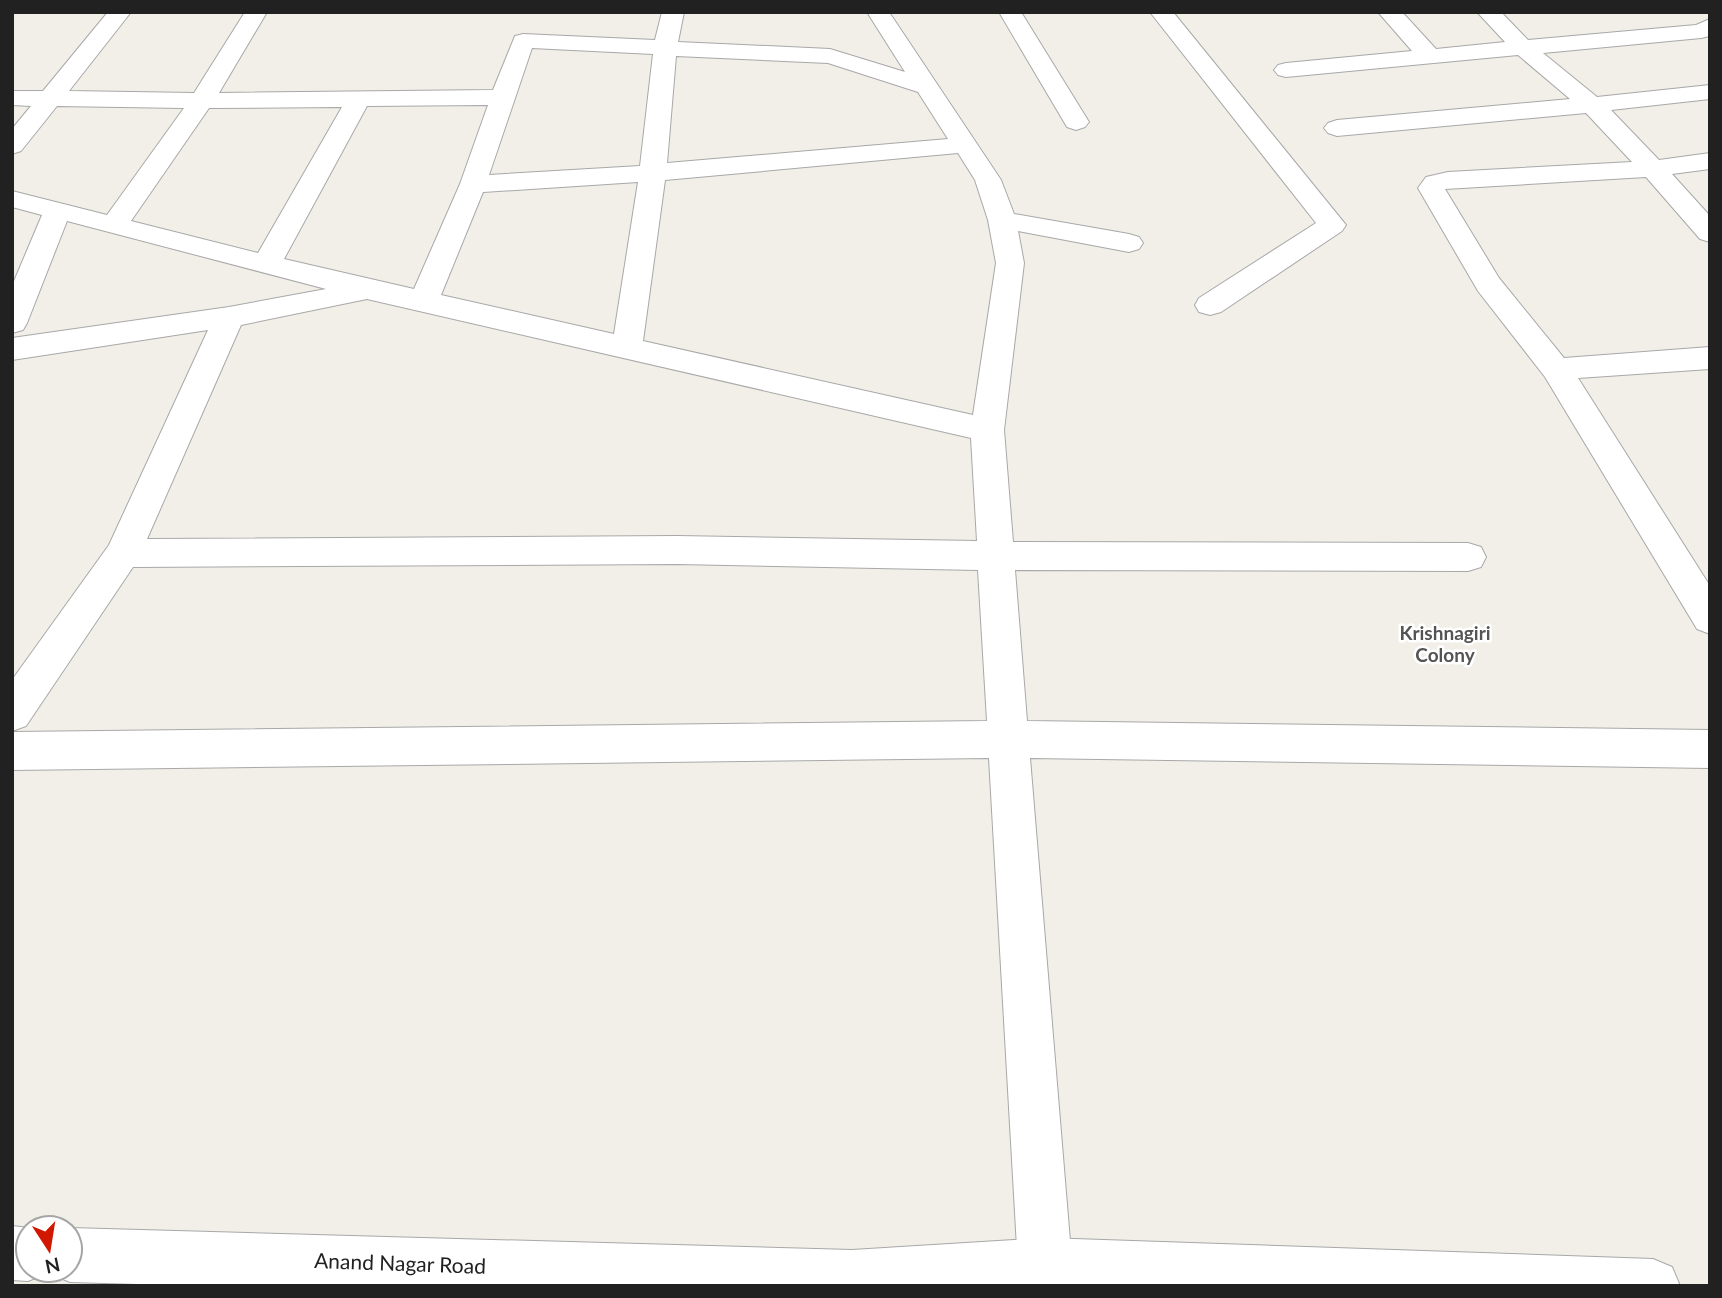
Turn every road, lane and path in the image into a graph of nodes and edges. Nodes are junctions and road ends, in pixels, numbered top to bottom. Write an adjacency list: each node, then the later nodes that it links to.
1 (120, 12): 20 (street)
2 (256, 12): 21 (street)
3 (673, 12): 12 (street)
4 (878, 12): 15 (street)
5 (1010, 12): 23 (street)
6 (1161, 12): 40 (street)
7 (1389, 12): 13 (street)
8 (1488, 12): 11 (street)
9 (1698, 12): 10 (street)
10 (1710, 24): 11 (street)
11 (1522, 47): 13 (street); 22 (street)
12 (665, 49): 15 (street); 18 (street); 29 (street)
13 (1430, 56): 14 (street)
14 (1286, 70)
15 (925, 86): 25 (street)
16 (1710, 92): 22 (street)
17 (360, 97): 18 (street); 21 (street); 37 (street)
18 (503, 97): 30 (street)
19 (12, 98): 20 (street)
20 (50, 100): 21 (street); 26 (street)
21 (202, 101): 34 (street)
22 (1592, 105): 24 (street); 28 (street)
23 (1076, 122)
24 (1337, 128)
25 (965, 145): 29 (street); 33 (street)
26 (12, 146)
27 (1710, 161): 28 (street)
28 (1653, 169): 35 (street); 46 (street)
29 (653, 172): 30 (street); 43 (street)
30 (473, 184): 39 (street)
31 (12, 199): 32 (street)
32 (58, 209): 34 (street); 42 (street)
33 (1002, 220): 36 (street); 47 (street)
34 (116, 224): 37 (street)
35 (1710, 233)
36 (1129, 243)
37 (267, 263): 38 (street)
38 (368, 290): 39 (street); 41 (street)
39 (424, 301): 43 (street)
40 (1210, 305)
41 (229, 317): 44 (street); 48 (street)
42 (12, 323)
43 (626, 347): 47 (street)
44 (12, 349)
45 (1710, 358): 46 (street)
46 (1556, 369): 51 (street)
47 (987, 430): 49 (street)
48 (123, 553): 49 (street); 52 (street)
49 (995, 556): 50 (street); 53 (street)
50 (1468, 557)
51 (1710, 618)
52 (12, 713)
53 (1009, 739): 54 (street); 55 (street); 57 (street)
54 (1710, 749)
55 (12, 751)
56 (84, 1255): 58 (street, Anand Nagar Road)
57 (1045, 1265): 58 (street, Anand Nagar Road); 59 (street, Anand Nagar Road)
58 (852, 1282)
59 (1653, 1286)

